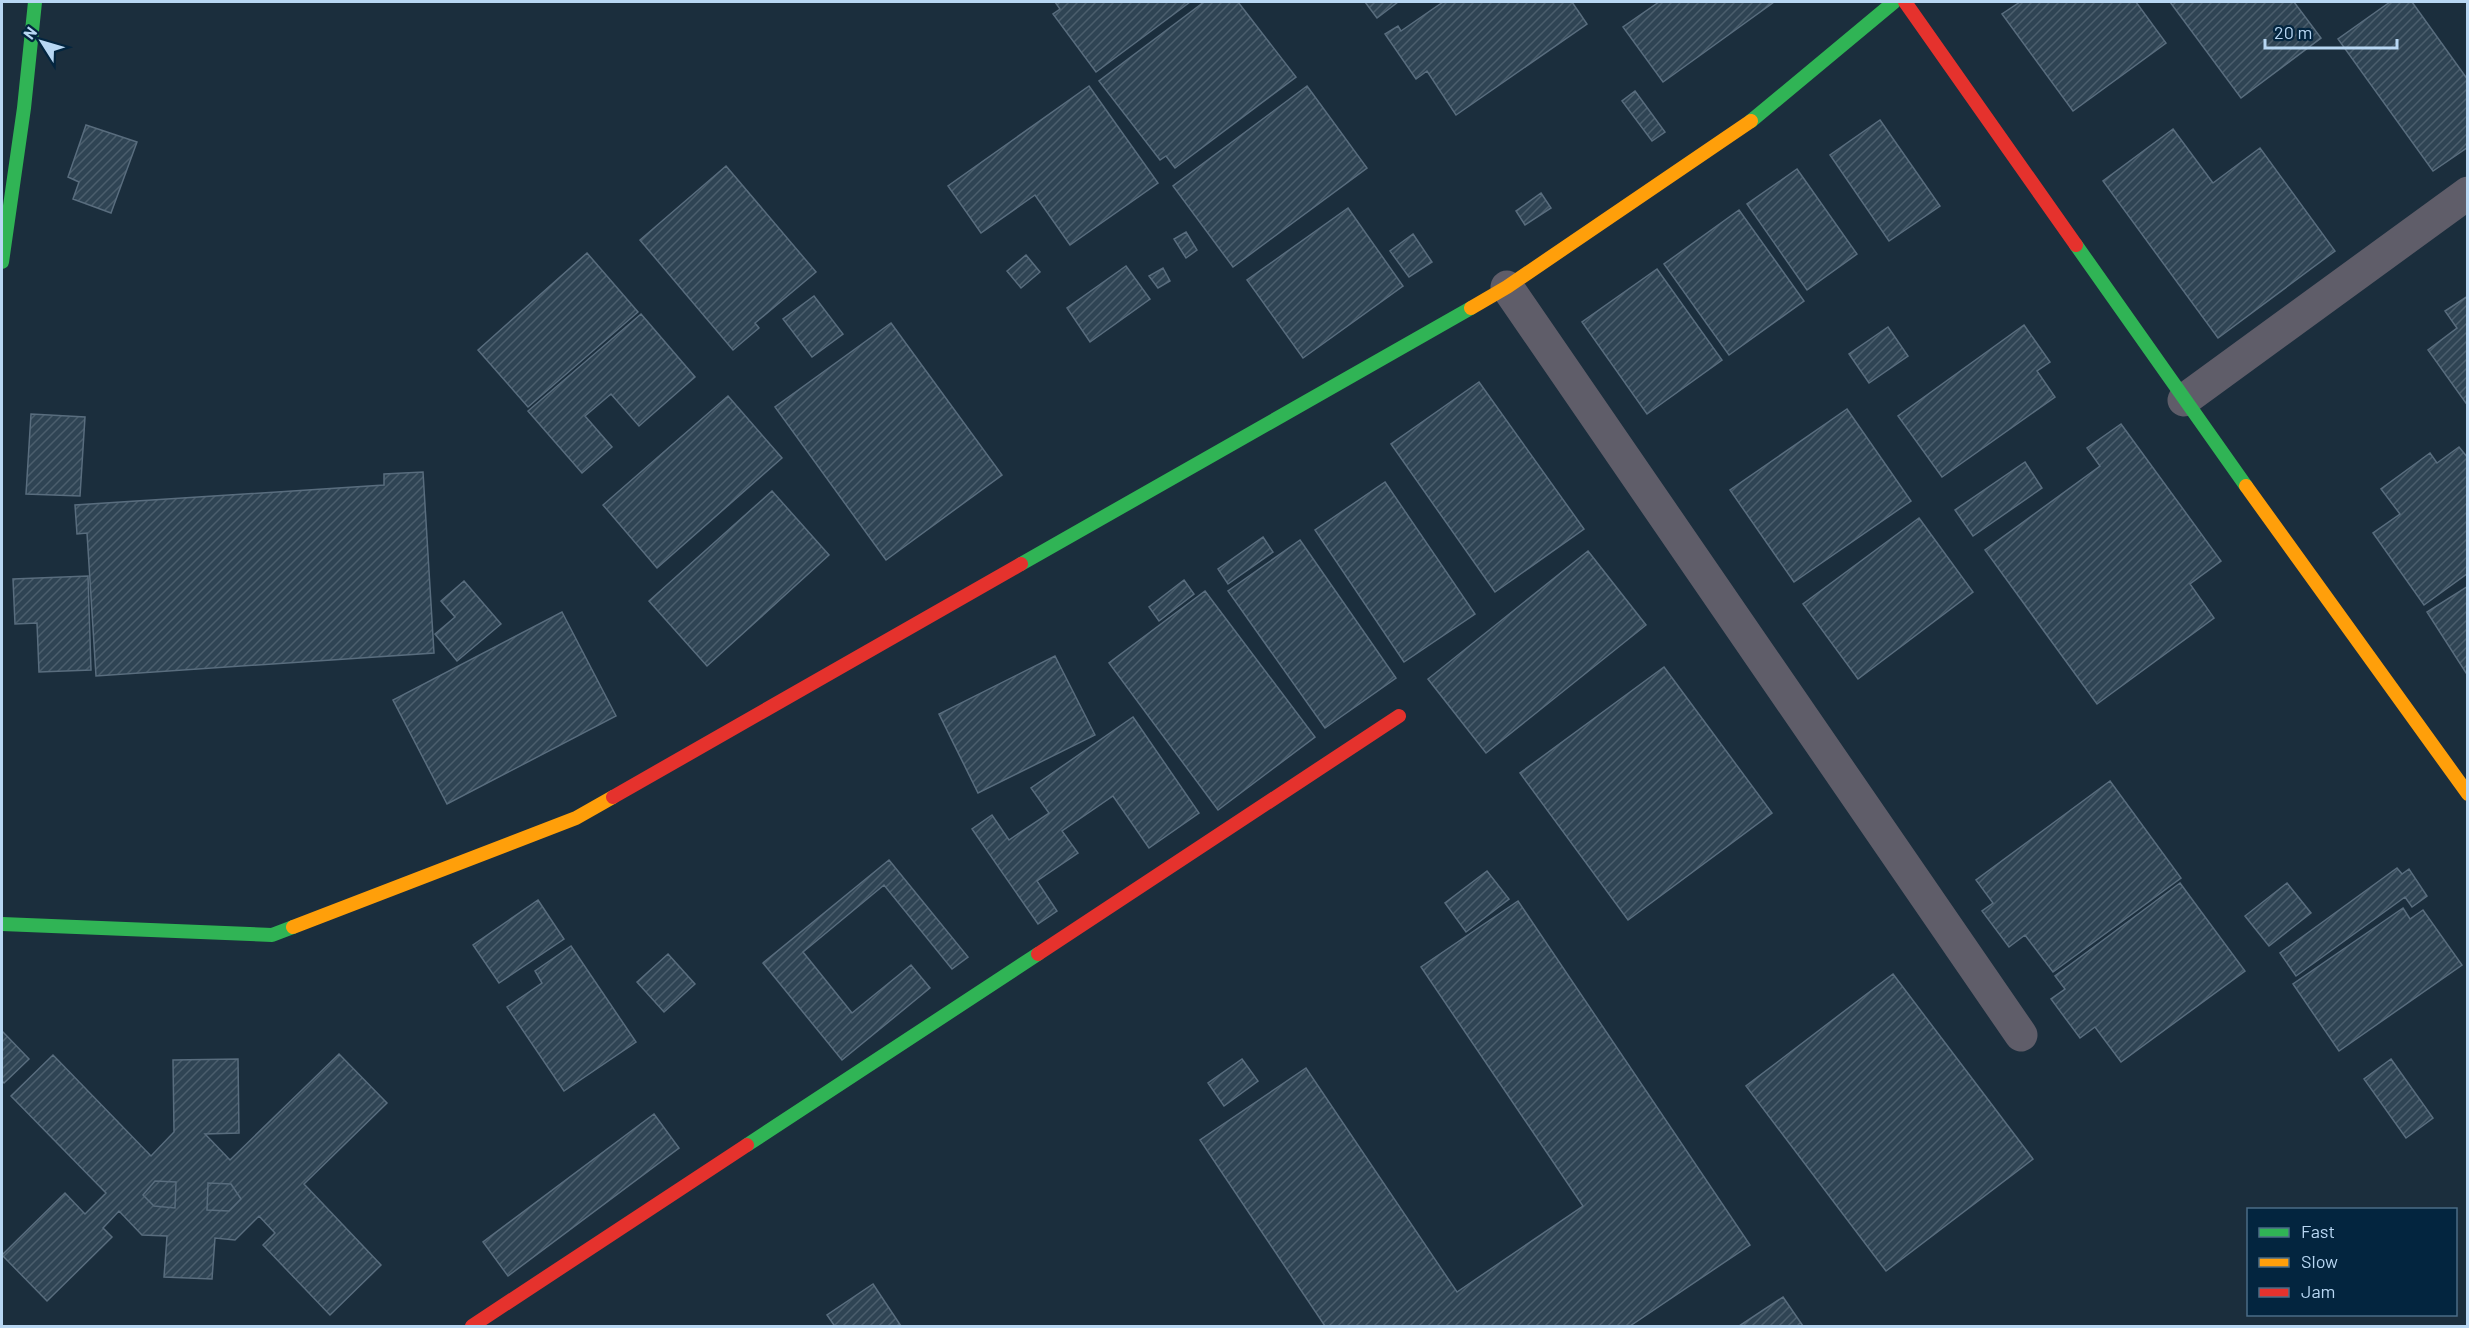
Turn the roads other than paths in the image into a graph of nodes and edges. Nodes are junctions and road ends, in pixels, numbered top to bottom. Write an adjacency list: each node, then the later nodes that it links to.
1 (35, 2): 5 (street)
2 (1894, 2): 6 (street)
3 (1905, 2): 7 (street)
4 (2468, 193): 7 (street)
5 (2, 262)
6 (1507, 287): 10 (street); 11 (street)
7 (2184, 400): 9 (street)
8 (1399, 716): 12 (street)
9 (2467, 791)
10 (2, 924)
11 (2022, 1035)
12 (472, 1326)

